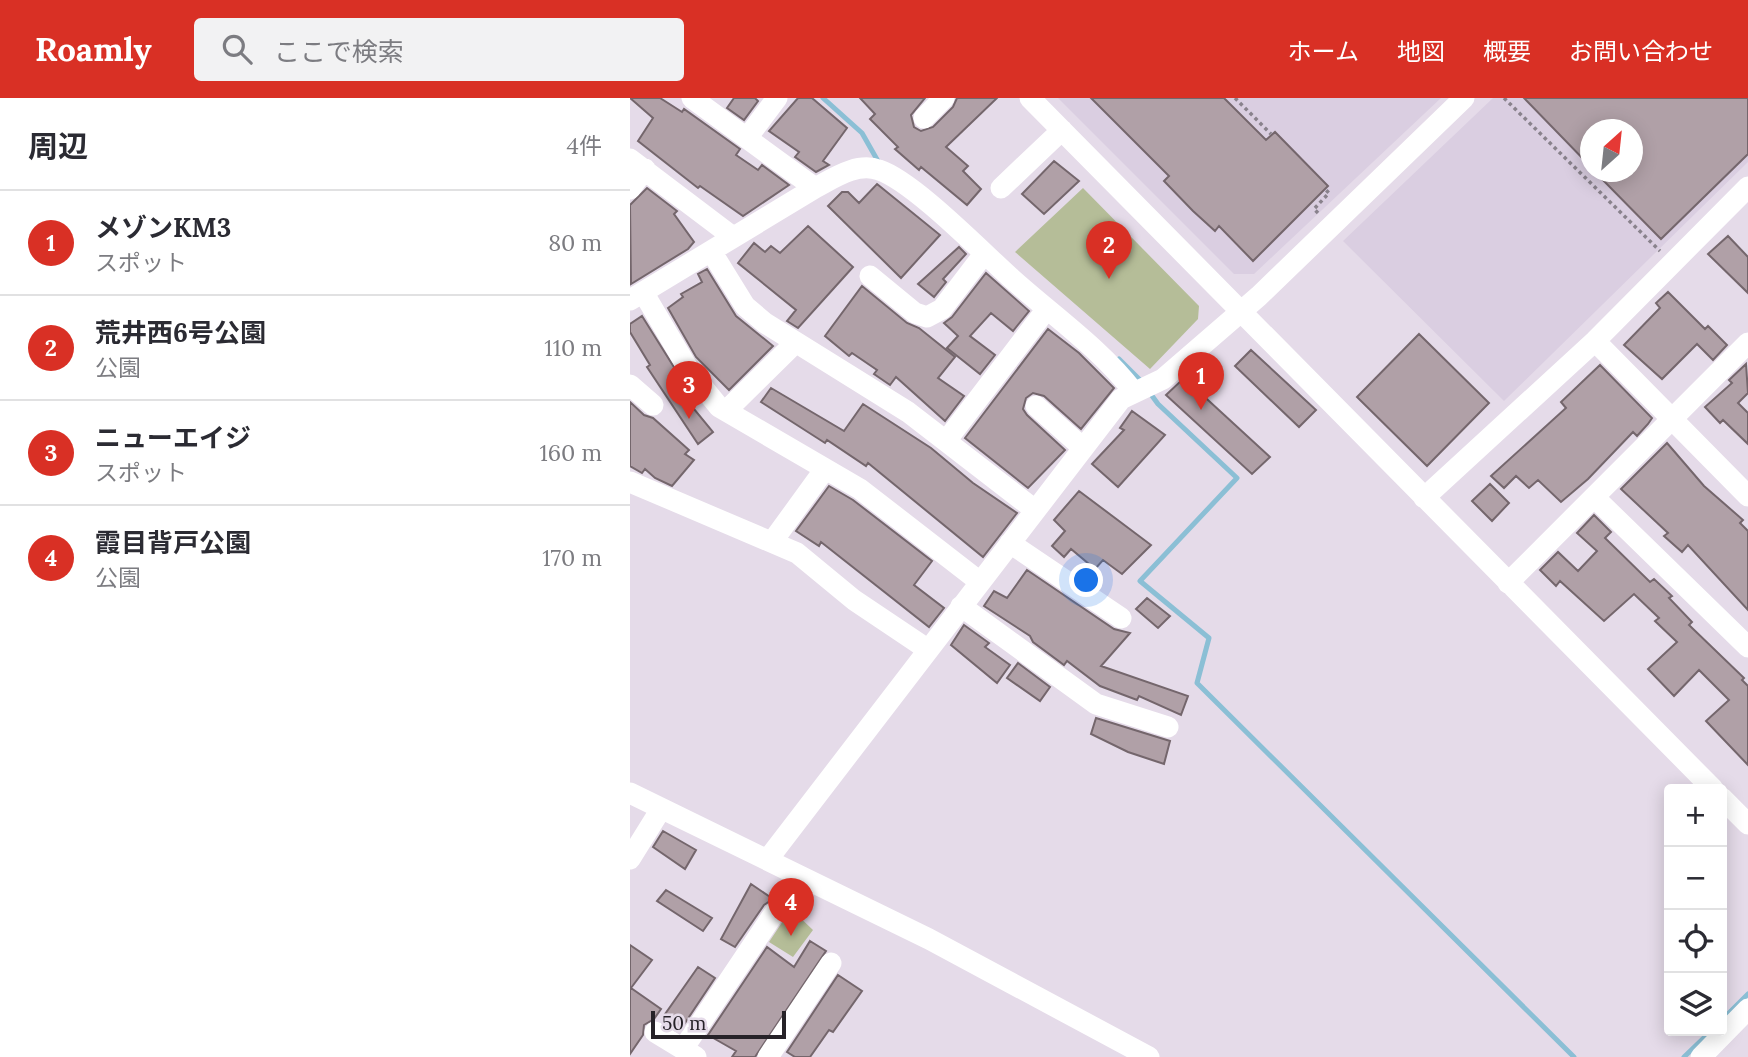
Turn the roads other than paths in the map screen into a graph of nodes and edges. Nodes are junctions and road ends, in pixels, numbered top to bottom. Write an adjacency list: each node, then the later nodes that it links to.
1 (692, 98): 8 (street)
2 (944, 98): 6 (street)
3 (1030, 98): 7 (street)
4 (1464, 98): 20 (street)
5 (779, 100): 8 (street)
6 (924, 118)
7 (1062, 130): 12 (street); 20 (street)
8 (747, 138): 11 (street)
9 (637, 164): 13 (street); 14 (street)
10 (1748, 187): 21 (street)
11 (815, 188): 14 (street); 16 (street)
12 (1001, 188)
13 (630, 189)
14 (733, 237): 15 (street)
15 (711, 251): 18 (street); 22 (street)
16 (984, 254): 17 (street); 19 (street)
17 (870, 276)
18 (636, 296): 28 (street)
19 (1046, 310): 25 (street); 30 (street)
20 (1241, 311): 25 (street); 36 (street)
21 (1595, 341): 29 (street); 36 (street)
22 (795, 343): 28 (street); 30 (street)
23 (1748, 343): 29 (street)
24 (630, 385): 26 (street)
25 (1143, 389): 31 (street)
26 (653, 405)
27 (1036, 406): 31 (street)
28 (726, 411): 32 (street)
29 (1671, 420): 34 (street); 35 (street)
30 (946, 441): 37 (street)
31 (1083, 448): 37 (street)
32 (825, 469): 38 (street); 40 (street)
33 (630, 482): 38 (street)
34 (1748, 496)
35 (1594, 497): 41 (street); 44 (street)
36 (1424, 498): 41 (street)
37 (1035, 510): 39 (street)
38 (772, 542): 45 (street)
39 (1010, 543): 40 (street); 43 (street)
40 (980, 582): 42 (street)
41 (1508, 583): 47 (street)
42 (961, 606): 45 (street); 46 (street)
43 (1121, 618)
44 (1748, 647)
45 (928, 649): 53 (street)
46 (1168, 727)
47 (1708, 784)
48 (630, 793): 50 (street)
49 (1727, 803): 51 (street)
50 (661, 809): 52 (street); 53 (street)
51 (1748, 824)
52 (630, 859)
53 (768, 859): 60 (street)
54 (775, 912): 58 (street)
55 (831, 963): 59 (street)
56 (1748, 1009): 61 (street)
57 (655, 1032): 58 (street)
58 (690, 1053)
59 (768, 1057)
60 (1149, 1057)
61 (1701, 1057)

